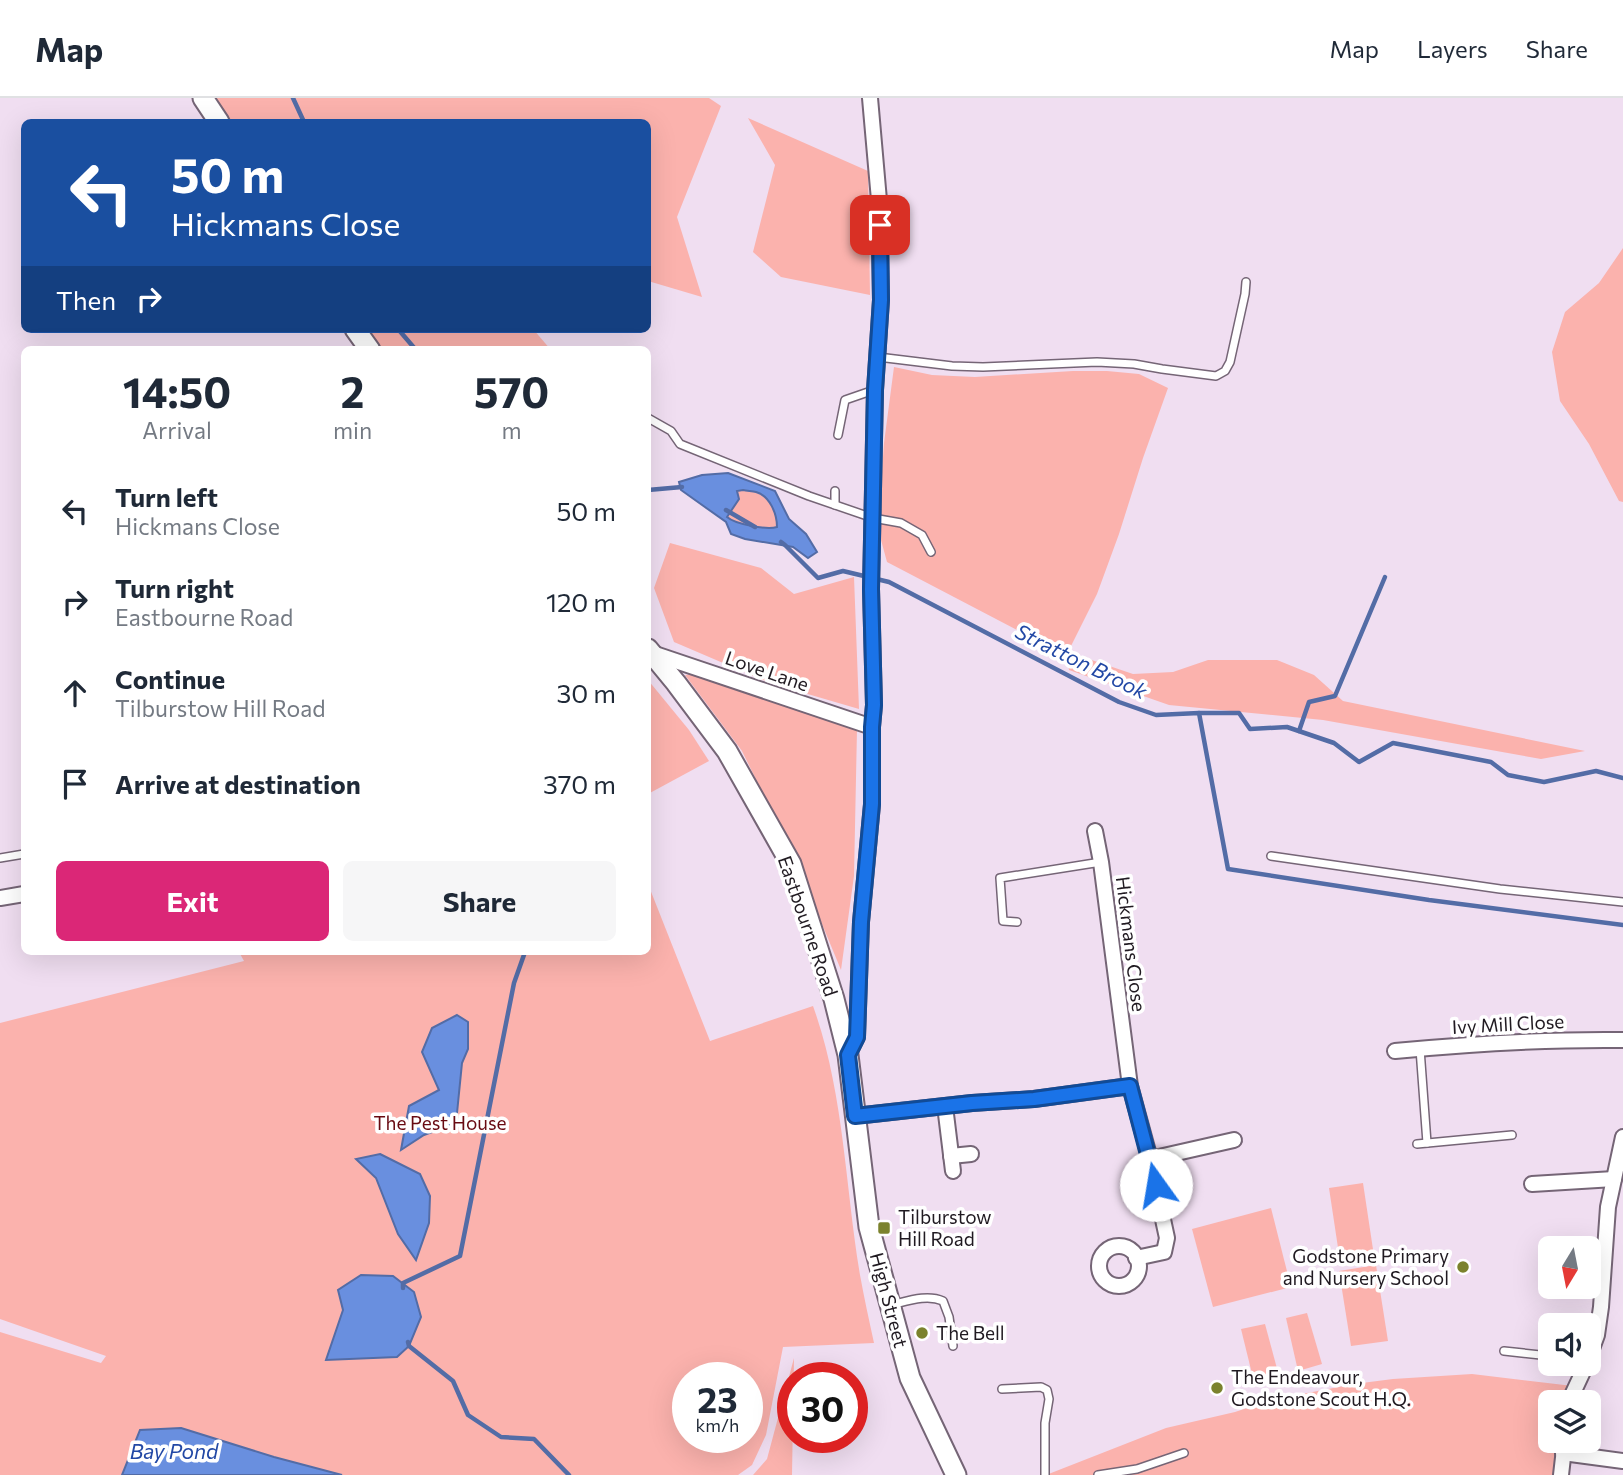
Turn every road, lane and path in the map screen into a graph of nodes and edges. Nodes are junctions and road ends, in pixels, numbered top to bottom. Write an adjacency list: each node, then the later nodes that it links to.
1 (203, 98): 3 (main road)
2 (870, 98): 5 (street)
3 (217, 119)
4 (1246, 282): 5 (lane)
5 (877, 357): 6 (street)
6 (875, 390): 8 (lane); 11 (street)
7 (651, 420): 10 (lane)
8 (838, 435)
9 (835, 491): 10 (lane)
10 (835, 505): 11 (lane)
11 (873, 518): 12 (lane); 15 (street)
12 (931, 552)
13 (651, 652): 15 (street, Love Lane)
14 (651, 655): 28 (main road, Eastbourne Road)
15 (872, 727): 28 (street)
16 (1095, 831): 20 (street, Hickmans Close)
17 (21, 854): 19 (lane)
18 (1271, 856): 23 (lane)
19 (0, 858)
20 (1101, 862): 24 (lane); 29 (street, Hickmans Close)
21 (21, 894): 22 (street)
22 (0, 898)
23 (1623, 902)
24 (1017, 922)
25 (1623, 1041): 26 (street, Ivy Mill Close)
26 (1420, 1048): 27 (street, Ivy Mill Close); 35 (lane)
27 (1395, 1051)
28 (848, 1055): 31 (main road, Eastbourne Road)
29 (1130, 1086): 30 (street); 39 (street, Hickmans Close)
30 (945, 1106): 31 (street); 38 (street)
31 (855, 1116): 44 (main road, High Street)
32 (1512, 1135): 35 (lane)
33 (1623, 1137): 41 (street)
34 (1234, 1140): 39 (street)
35 (1427, 1143): 36 (lane)
36 (1417, 1144)
37 (971, 1154): 38 (street)
38 (951, 1156): 40 (street)
39 (1150, 1159): 43 (street, Hickmans Close)
40 (953, 1171)
41 (1614, 1179): 42 (street); 45 (street)
42 (1532, 1184)
43 (1136, 1258)
44 (891, 1305): 46 (lane); 54 (main road, High Street)
45 (1600, 1313)
46 (953, 1346)
47 (1504, 1351): 48 (lane)
48 (1538, 1355)
49 (1003, 1390): 55 (lane)
50 (1184, 1453): 56 (lane)
51 (1563, 1453): 57 (street)
52 (1589, 1453): 53 (street)
53 (1623, 1461)
54 (956, 1475)
55 (1045, 1475)
56 (1098, 1475)
57 (1561, 1475)

